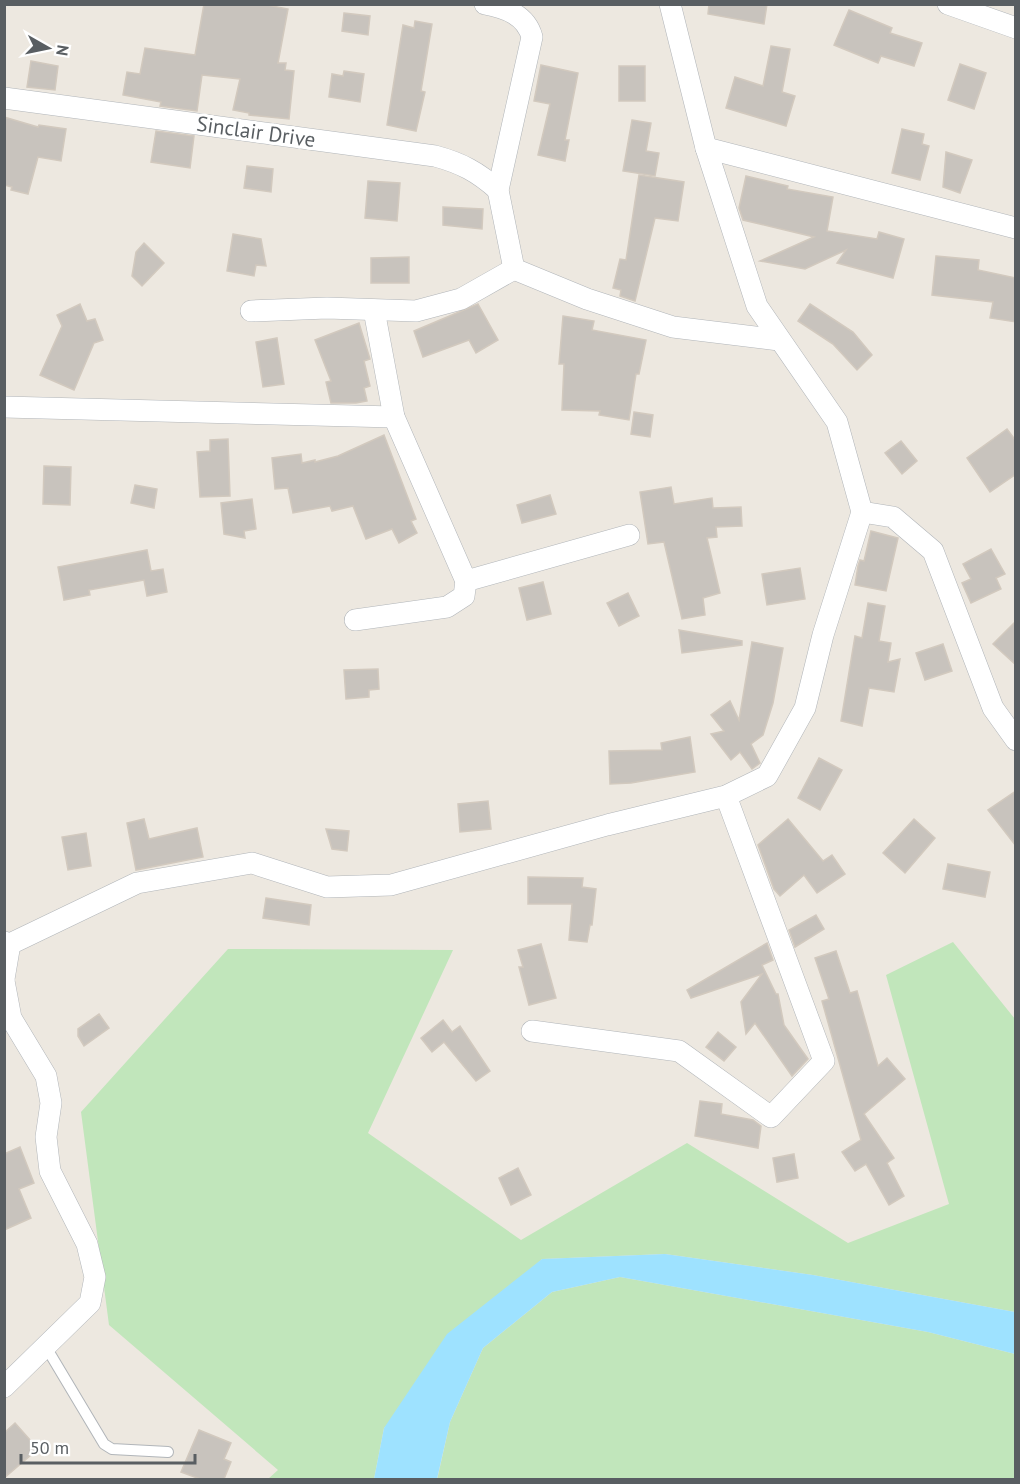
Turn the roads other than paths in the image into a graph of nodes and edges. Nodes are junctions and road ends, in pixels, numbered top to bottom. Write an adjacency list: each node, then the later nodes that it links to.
1 (485, 4): 7 (street)
2 (670, 4): 6 (street)
3 (948, 4): 4 (street)
4 (1016, 28)
5 (4, 98): 7 (street, Sinclair Drive)
6 (706, 148): 8 (street); 12 (street)
7 (498, 190): 9 (street)
8 (1016, 228)
9 (513, 269): 10 (street); 12 (street)
10 (374, 310): 11 (street); 14 (street)
11 (251, 311)
12 (779, 340): 15 (street)
13 (4, 407): 14 (street)
14 (394, 417): 17 (street)
15 (862, 513): 19 (street); 20 (street)
16 (629, 535): 17 (street)
17 (466, 581): 18 (street)
18 (355, 620)
19 (1016, 740)
20 (726, 796): 21 (street); 23 (street)
21 (7, 943): 22 (street)
22 (4, 980): 24 (street)
23 (531, 1031)
24 (46, 1347): 25 (street); 26 (lane)
25 (4, 1387)
26 (168, 1452)

